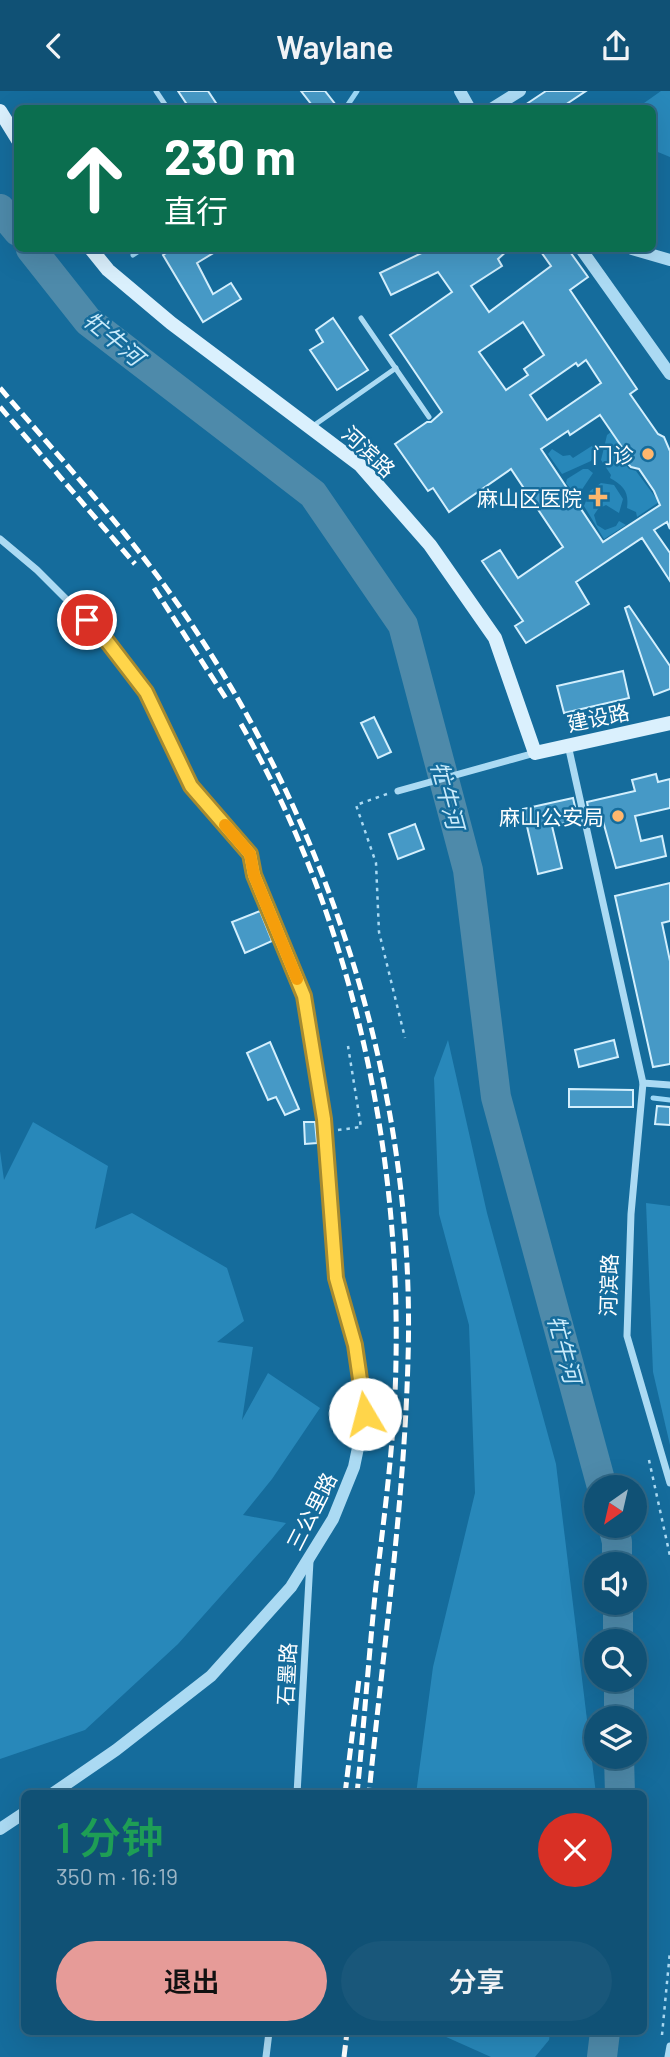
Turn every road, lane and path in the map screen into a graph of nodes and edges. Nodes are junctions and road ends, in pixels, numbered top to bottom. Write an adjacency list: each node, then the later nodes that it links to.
1 (520, 91): 2 (street)
2 (497, 105)
3 (0, 111): 4 (main road)
4 (14, 133)
5 (95, 252): 13 (main road, 河滨路)
6 (584, 252): 11 (street)
7 (642, 252): 8 (street)
8 (670, 260)
9 (361, 318): 10 (lane)
10 (396, 368): 12 (lane); 13 (lane)
11 (670, 374)
12 (429, 417)
13 (311, 428): 17 (main road, 河滨路)
14 (0, 539): 19 (street)
15 (670, 723): 16 (main road, 建设路)
16 (568, 745): 17 (main road, 建设路); 22 (street, 河滨路)
17 (535, 753): 18 (street)
18 (398, 791): 20 (path)
19 (250, 854): 24 (street, 三公里路)
20 (405, 1038)
21 (348, 1046): 24 (path)
22 (643, 1083): 23 (street); 26 (street, 河滨路)
23 (670, 1085)
24 (325, 1131): 27 (street, 三公里路)
25 (648, 1451): 28 (path)
26 (670, 1483)
27 (310, 1556): 29 (street, 三公里路); 30 (street, 石墨路)
28 (670, 1556)
29 (58, 1790)
30 (297, 1790)
31 (21, 1814): 32 (street)
32 (0, 1829)
33 (670, 1951): 35 (path)
34 (269, 2035): 36 (street)
35 (666, 2045): 37 (street)
36 (266, 2057)
37 (668, 2057)

